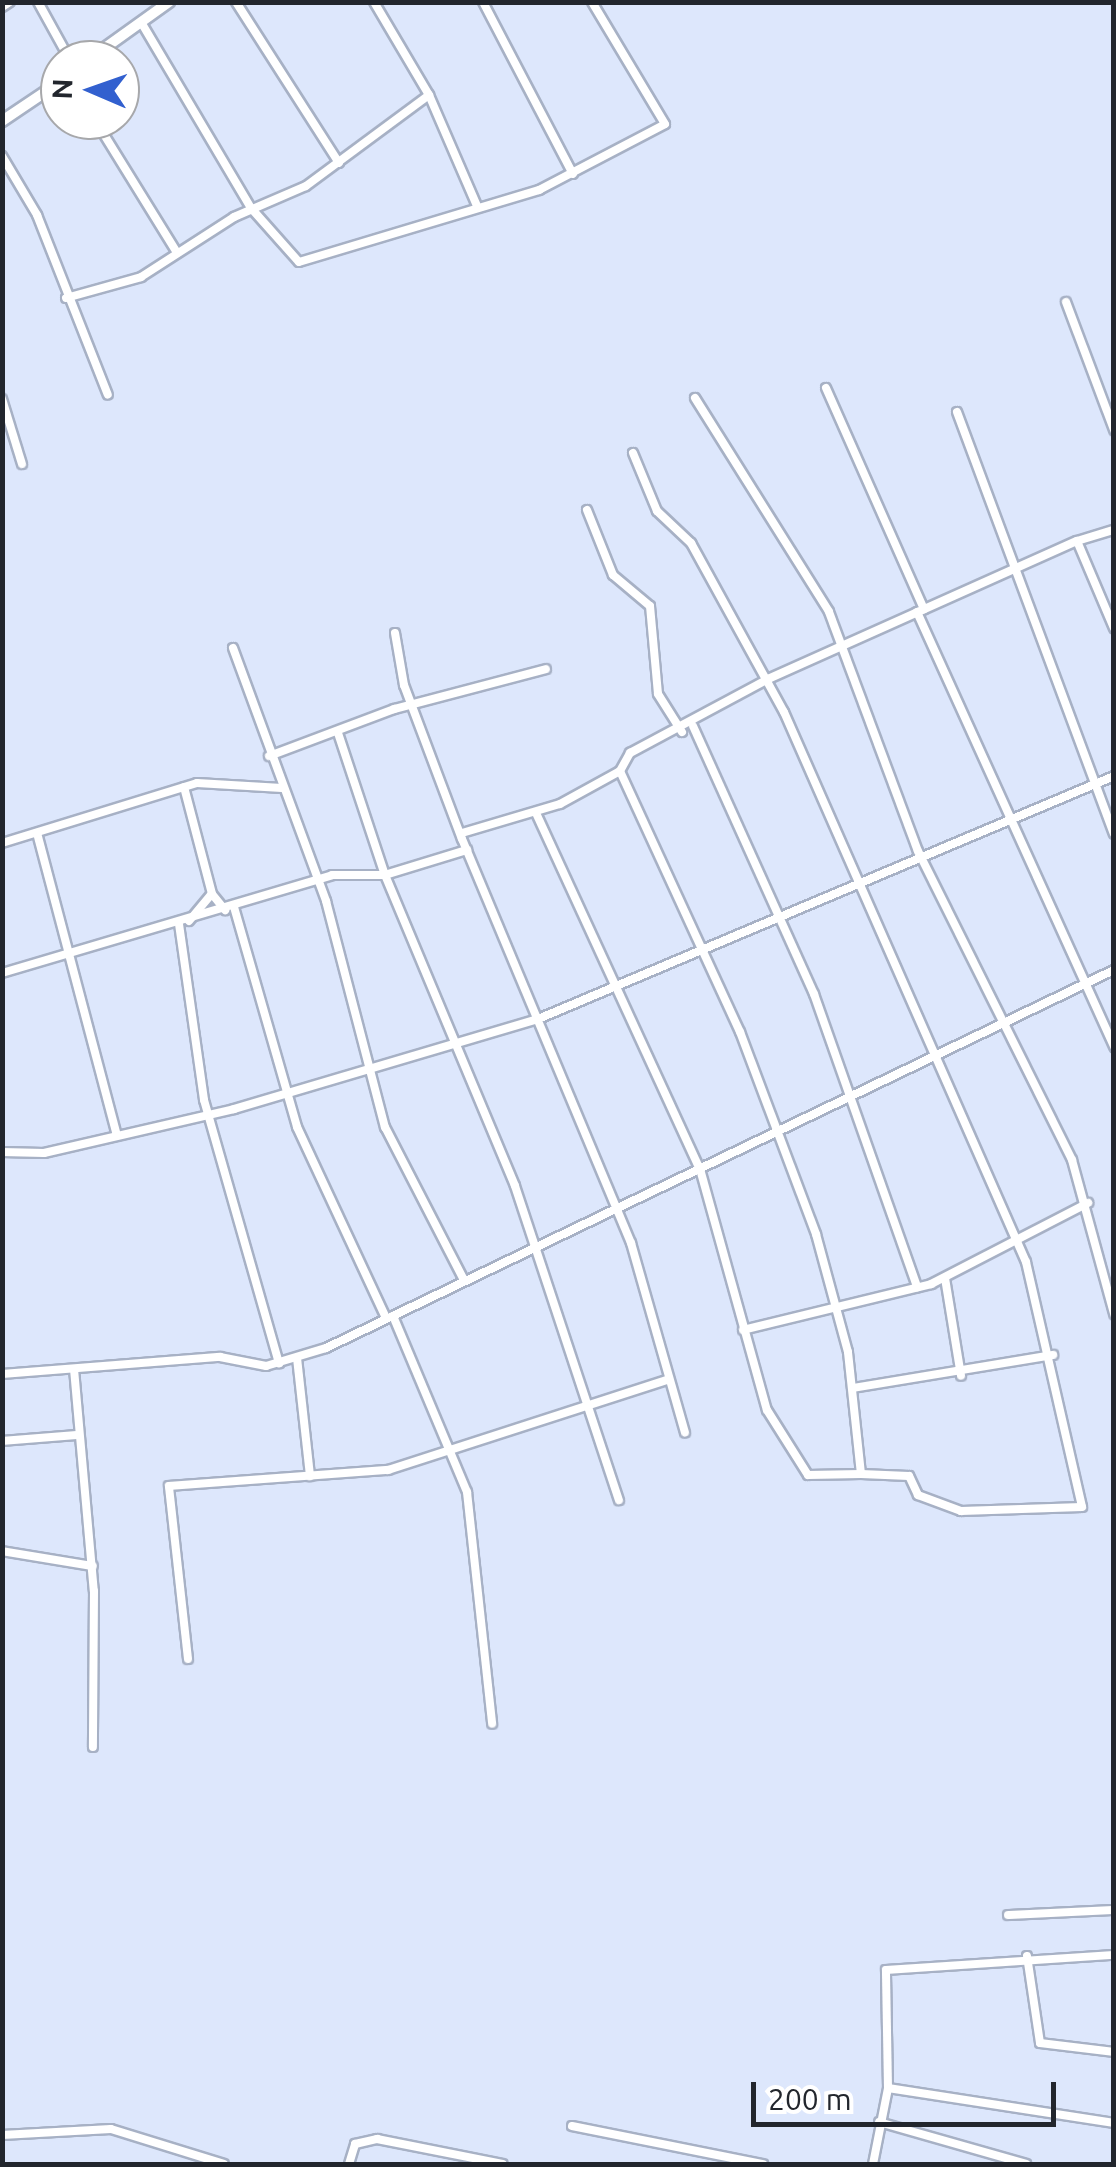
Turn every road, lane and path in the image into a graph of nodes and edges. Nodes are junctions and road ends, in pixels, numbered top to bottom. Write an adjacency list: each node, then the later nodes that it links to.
1 (10, 2): 8 (street)
2 (38, 2): 10 (street)
3 (169, 2): 9 (street)
4 (236, 2): 17 (street)
5 (374, 2): 13 (street)
6 (482, 2): 18 (street)
7 (592, 2): 18 (street)
8 (2, 6)
9 (141, 22): 11 (street); 19 (street)
10 (59, 40)
11 (116, 40)
12 (40, 95): 14 (street)
13 (430, 95): 17 (street); 20 (street)
14 (2, 121)
15 (108, 140): 21 (street)
16 (2, 156): 22 (street)
17 (339, 163): 19 (street)
18 (573, 174): 20 (street)
19 (251, 208): 20 (street); 21 (street)
20 (478, 208)
21 (177, 252): 22 (street)
22 (66, 298): 25 (street)
23 (1066, 302): 29 (street)
24 (826, 388): 36 (street)
25 (108, 395)
26 (695, 398): 39 (street)
27 (2, 400): 31 (street)
28 (956, 412): 35 (street)
29 (1114, 430)
30 (633, 454): 42 (street)
31 (22, 464)
32 (587, 510): 45 (street)
33 (1114, 530): 34 (street)
34 (1078, 541): 35 (street); 37 (street)
35 (1008, 565): 36 (street); 50 (street)
36 (921, 610): 39 (street); 54 (street)
37 (1114, 628)
38 (395, 633): 43 (street)
39 (841, 647): 42 (street); 60 (street)
40 (233, 648): 47 (street)
41 (546, 669): 43 (street)
42 (768, 679): 44 (street); 62 (street)
43 (413, 706): 46 (street); 56 (street)
44 (693, 726): 45 (street); 66 (street)
45 (682, 732): 48 (street)
46 (338, 733): 47 (street); 61 (street)
47 (269, 756): 52 (street)
48 (620, 770): 53 (street); 69 (street)
49 (1114, 776): 50 (street)
50 (1093, 786): 54 (street); 57 (street)
51 (184, 787): 52 (street); 55 (street); 64 (street)
52 (282, 788): 63 (street)
53 (536, 813): 56 (street); 73 (street)
54 (1005, 818): 60 (street); 72 (street)
55 (37, 832): 58 (street); 68 (street)
56 (462, 833): 59 (street)
57 (1114, 834)
58 (2, 843)
59 (466, 850): 61 (street); 74 (street)
60 (918, 851): 62 (street); 75 (street)
61 (385, 875): 63 (street); 76 (street)
62 (858, 881): 66 (street); 78 (street)
63 (316, 882): 65 (street); 79 (street)
64 (212, 894): 65 (street); 67 (street)
65 (229, 909): 67 (street); 81 (street)
66 (779, 917): 69 (street); 80 (street)
67 (184, 923): 68 (street); 82 (street)
68 (73, 952): 71 (street); 84 (street)
69 (703, 952): 73 (street); 83 (street)
70 (1114, 970): 72 (street)
71 (2, 973)
72 (1083, 986): 75 (street); 77 (street)
73 (614, 989): 74 (street); 86 (street)
74 (538, 1019): 76 (street); 88 (street)
75 (1008, 1019): 78 (street); 87 (street)
76 (457, 1042): 79 (street); 90 (street)
77 (1114, 1047)
78 (933, 1054): 80 (street); 89 (street)
79 (368, 1073): 81 (street); 92 (street)
80 (850, 1094): 83 (street); 93 (street)
81 (286, 1095): 82 (street); 96 (street)
82 (209, 1115): 84 (street); 100 (street)
83 (777, 1128): 86 (street); 94 (street)
84 (117, 1135): 85 (street)
85 (2, 1152)
86 (700, 1169): 88 (street); 97 (street)
87 (1088, 1203): 89 (street); 95 (street)
88 (618, 1212): 90 (street); 104 (street)
89 (1013, 1236): 91 (street); 98 (street)
90 (534, 1247): 92 (street); 106 (street)
91 (945, 1278): 93 (street); 103 (street)
92 (464, 1280): 96 (street)
93 (918, 1287): 94 (street)
94 (834, 1312): 97 (street); 105 (street)
95 (1114, 1314)
96 (390, 1317): 99 (street); 110 (street)
97 (744, 1330): 111 (street)
98 (1053, 1356): 103 (street); 111 (street)
99 (297, 1358): 100 (street); 112 (street)
100 (279, 1364): 101 (street)
101 (74, 1369): 102 (street); 108 (street)
102 (2, 1374)
103 (961, 1376): 105 (street)
104 (669, 1379): 106 (street); 107 (street)
105 (853, 1388): 111 (street)
106 (590, 1399): 110 (street); 113 (street)
107 (685, 1432)
108 (76, 1435): 109 (street); 115 (street)
109 (2, 1441)
110 (456, 1451): 112 (street); 117 (street)
111 (861, 1474)
112 (310, 1476): 116 (street)
113 (619, 1500)
114 (3, 1548): 115 (street)
115 (93, 1566): 118 (street)
116 (188, 1659)
117 (492, 1724)
118 (92, 1747)
119 (1114, 1910): 120 (street)
120 (1008, 1914)
121 (1114, 1955): 122 (street)
122 (1027, 1956): 123 (street); 124 (street)
123 (1114, 2052)
124 (888, 2088): 125 (street); 126 (street)
125 (879, 2122): 133 (street); 134 (street)
126 (1114, 2122)
127 (572, 2126): 132 (street)
128 (2, 2135): 129 (street)
129 (224, 2164)
130 (348, 2164): 131 (street)
131 (503, 2164)
132 (764, 2164)
133 (873, 2164)
134 (1026, 2164)

